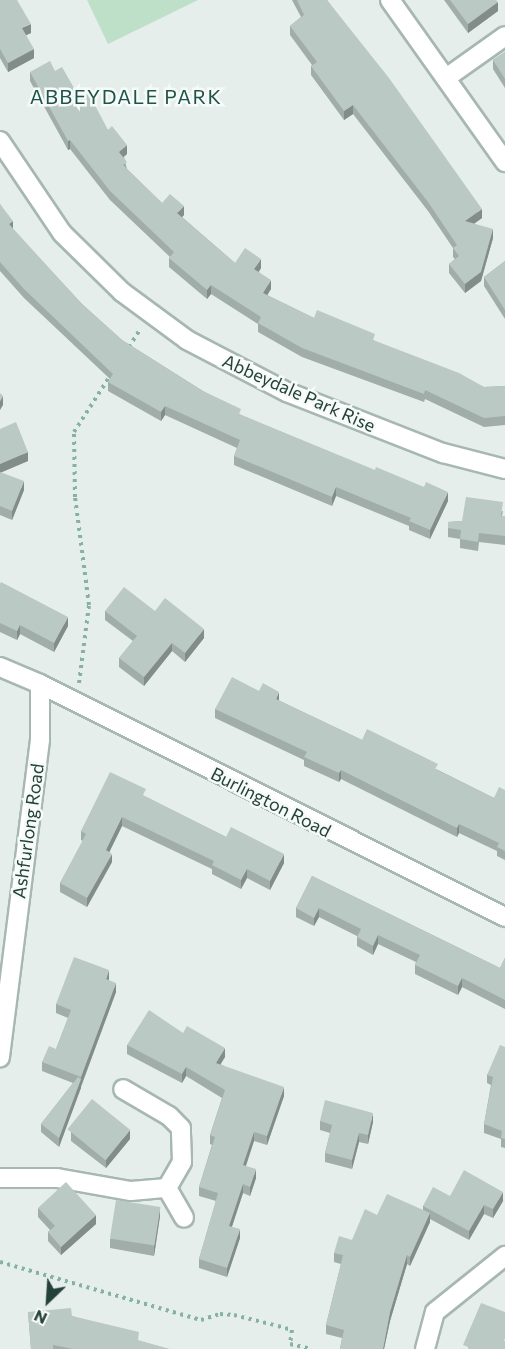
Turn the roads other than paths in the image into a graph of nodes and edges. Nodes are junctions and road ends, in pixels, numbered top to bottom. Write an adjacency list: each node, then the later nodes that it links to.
1 (390, 0): 3 (street)
2 (505, 36): 3 (street)
3 (446, 78): 5 (street)
4 (0, 141): 6 (street, Abbeydale Park Rise)
5 (505, 162)
6 (505, 469)
7 (0, 667): 8 (street)
8 (40, 684): 9 (street, Burlington Road); 10 (street, Ashfurlong Road)
9 (505, 917)
10 (0, 1057)
11 (123, 1089): 13 (street)
12 (0, 1178): 13 (street)
13 (167, 1188): 14 (street)
14 (184, 1218)
15 (505, 1257): 16 (street)
16 (424, 1349)

